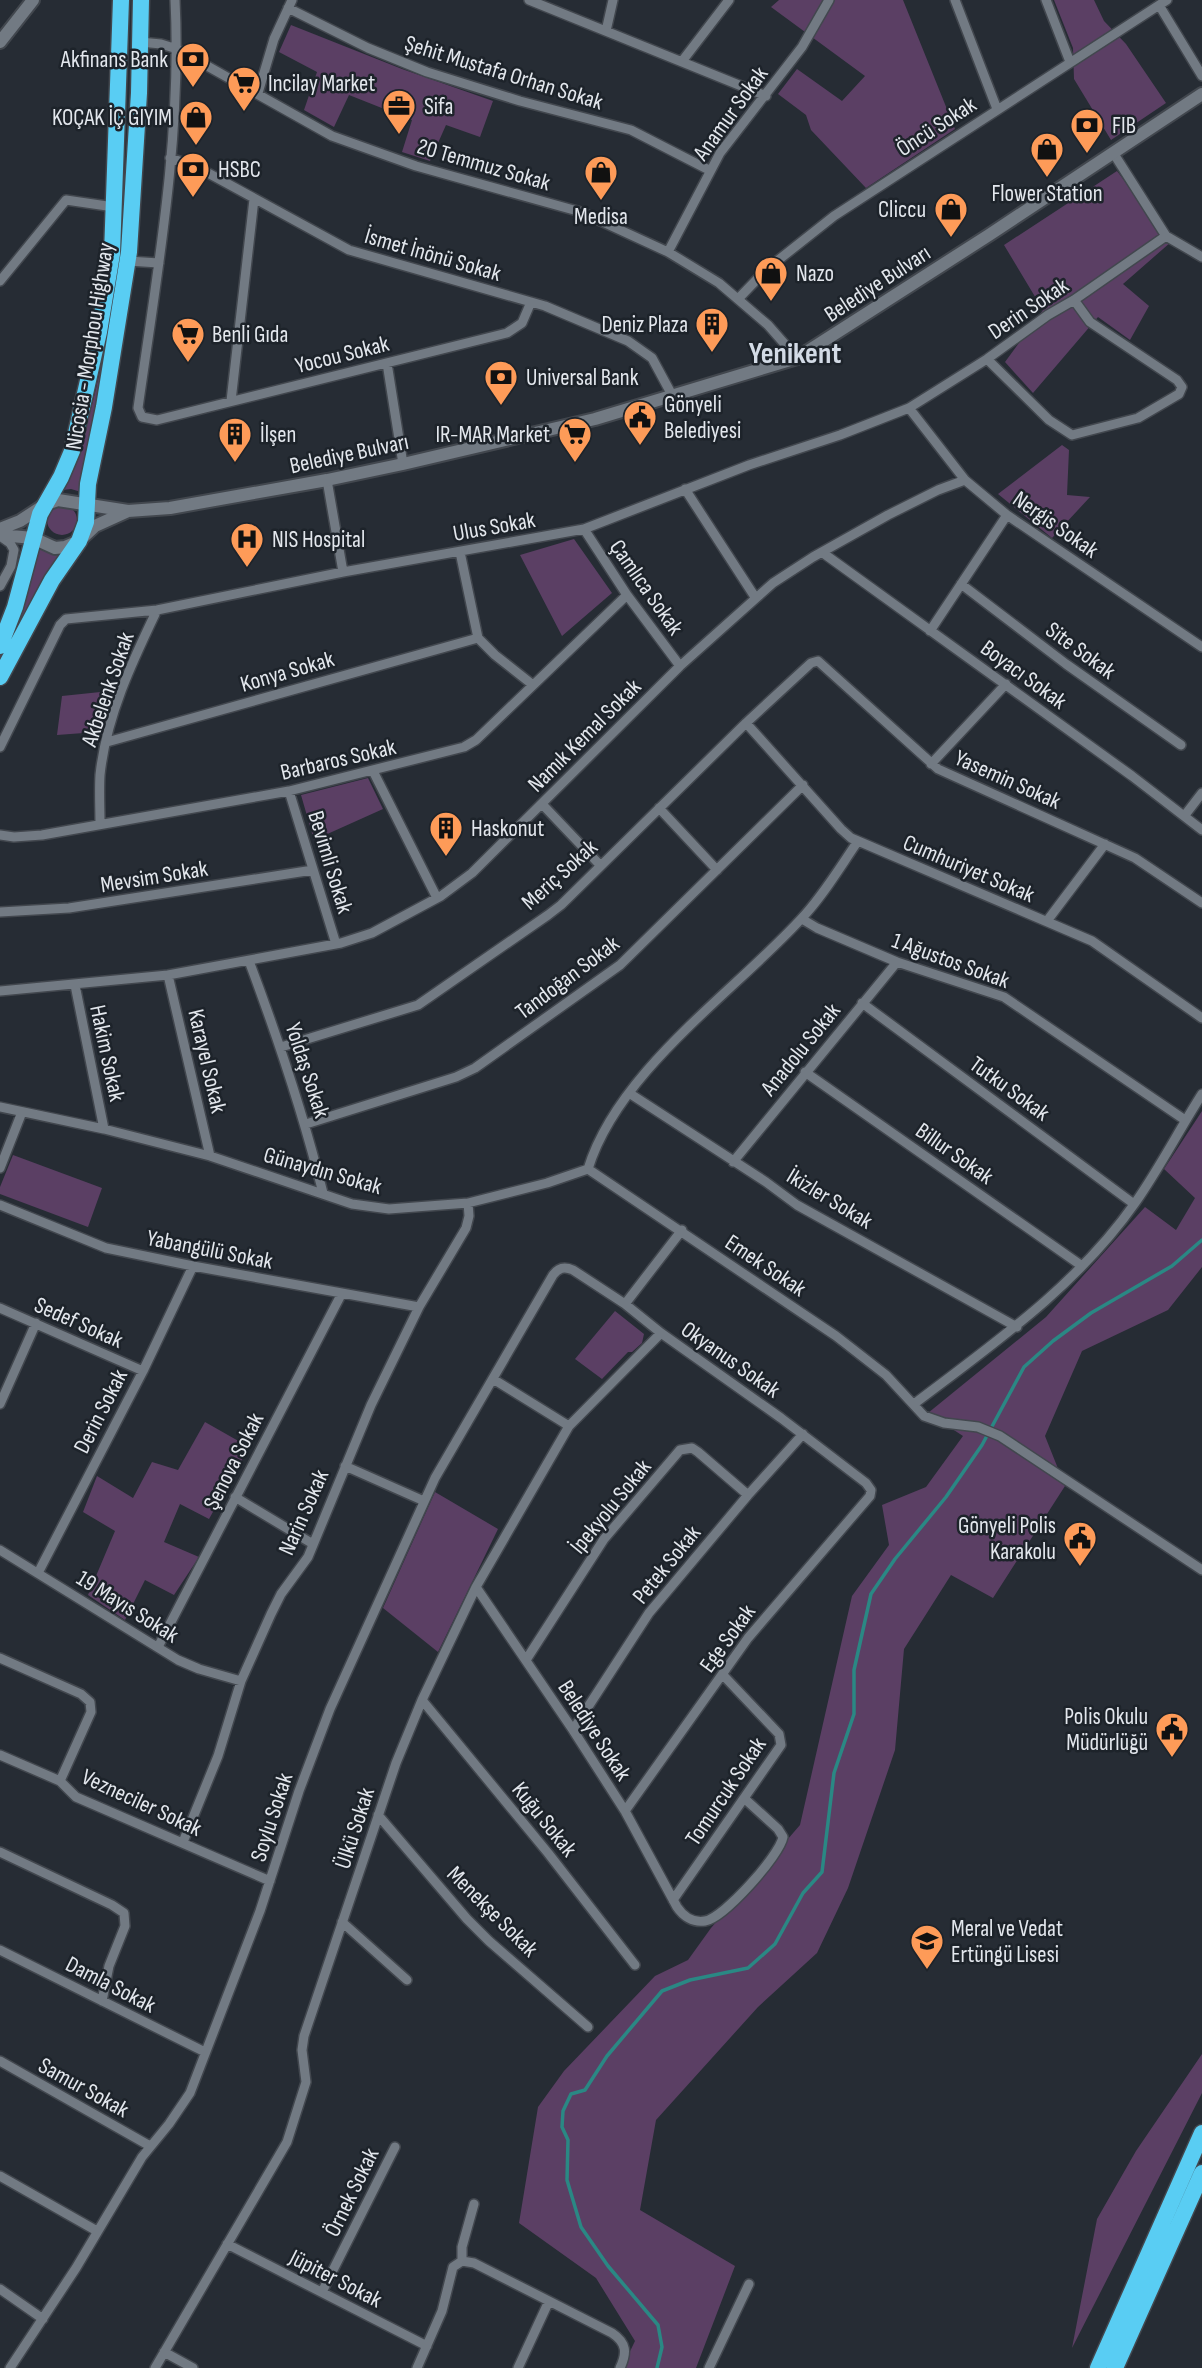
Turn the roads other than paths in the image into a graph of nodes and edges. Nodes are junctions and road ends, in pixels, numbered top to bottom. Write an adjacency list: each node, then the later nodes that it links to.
1 (33, 0): 16 (main road)
2 (114, 0): 15 (main road)
3 (121, 0): 15 (highway, Nicosia - Morphou Highway)
4 (141, 0): 17 (highway, Nicosia - Morphou Highway)
5 (175, 0): 18 (street)
6 (529, 0): 14 (street)
7 (613, 0): 14 (street)
8 (729, 0): 19 (street)
9 (829, 0): 24 (street, Anamur Sokak)
10 (955, 0): 25 (street)
11 (1046, 0): 20 (street)
12 (1163, 3): 20 (street, Öncü Sokak); 21 (street)
13 (290, 4): 22 (street); 28 (street, Şehit Mustafa Orhan Sokak)
14 (606, 31): 19 (street)
15 (121, 40): 30 (highway, Nicosia - Morphou Highway)
16 (0, 42)
17 (140, 43): 18 (street, 20 Temmuz Sokak); 34 (highway, Nicosia - Morphou Highway)
18 (177, 49): 22 (street, 20 Temmuz Sokak); 27 (street)
19 (683, 60): 24 (street)
20 (1070, 62): 25 (street, Öncü Sokak)
21 (1202, 75)
22 (258, 93): 32 (street, 20 Temmuz Sokak)
23 (1202, 94): 26 (main road, Belediye Bulvarı)
24 (766, 96): 28 (street, Anamur Sokak)
25 (997, 109): 37 (street, Öncü Sokak)
26 (1114, 154): 31 (street); 40 (main road, Belediye Bulvarı)
27 (170, 158): 29 (street, İsmet İnönü Sokak); 35 (street)
28 (709, 170): 32 (street, Anamur Sokak)
29 (254, 198): 39 (street, İsmet İnönü Sokak); 44 (street)
30 (114, 207): 36 (street); 50 (highway, Nicosia - Morphou Highway)
31 (1166, 236): 33 (street); 38 (street, Derin Sokak)
32 (668, 252): 37 (street, 20 Temmuz Sokak)
33 (1202, 257)
34 (128, 261): 35 (street); 51 (highway, Nicosia - Morphou Highway)
35 (159, 263): 44 (street, Yocou Sokak)
36 (0, 281)
37 (738, 299): 40 (street, 20 Temmuz Sokak)
38 (1074, 300): 41 (street, Derin Sokak); 41 (street)
39 (531, 302): 42 (street, Yocou Sokak); 43 (street, İsmet İnönü Sokak)
40 (797, 358): 43 (main road, Belediye Bulvarı)
41 (987, 359): 45 (street, Derin Sokak)
42 (387, 362): 44 (street, Yocou Sokak); 46 (street)
43 (672, 395): 46 (main road, Belediye Bulvarı)
44 (231, 401)
45 (909, 408): 48 (street, Nergis Sokak); 49 (street, Ulus Sokak)
46 (403, 464): 47 (main road, Belediye Bulvarı)
47 (327, 480): 52 (main road, Belediye Bulvarı); 61 (street)
48 (965, 480): 53 (street, Nergis Sokak); 60 (street, Namık Kemal Sokak)
49 (685, 489): 55 (street, Ulus Sokak); 65 (street)
50 (46, 504): 51 (main road, Belediye Bulvarı); 54 (main road); 57 (highway, Nicosia - Morphou Highway)
51 (86, 504): 52 (main road, Belediye Bulvarı); 58 (highway, Nicosia - Morphou Highway)
52 (128, 511): 58 (main road, Belediye Bulvarı)
53 (1007, 515): 62 (street); 70 (street, Nergis Sokak)
54 (0, 528)
55 (584, 529): 59 (street, Ulus Sokak); 64 (street, Çamlıca Sokak)
56 (0, 536): 57 (main road); 63 (street)
57 (33, 538): 58 (main road); 69 (highway, Nicosia - Morphou Highway)
58 (79, 541): 73 (highway, Nicosia - Morphou Highway)
59 (460, 552): 61 (street, Ulus Sokak); 68 (street)
60 (822, 553): 65 (street, Namık Kemal Sokak); 67 (street, Boyacı Sokak)
61 (343, 572): 66 (street, Ulus Sokak)
62 (961, 584): 67 (street); 78 (street, Site Sokak)
63 (0, 586)
64 (627, 595): 72 (street, Çamlıca Sokak); 75 (street, Barbaros Sokak)
65 (755, 597): 72 (street, Namık Kemal Sokak)
66 (157, 610): 77 (street, Akbelenk Sokak); 79 (street, Ulus Sokak)
67 (930, 631): 74 (street, Boyacı Sokak)
68 (478, 638): 75 (street); 77 (street, Konya Sokak)
69 (0, 646)
70 (1202, 647)
71 (818, 661): 76 (street, Meriç Sokak); 80 (street, Yasemin Sokak)
72 (680, 666): 85 (street, Namık Kemal Sokak)
73 (0, 677)
74 (1006, 684): 80 (street); 87 (street, Boyacı Sokak)
75 (533, 685): 81 (street, Barbaros Sokak)
76 (746, 723): 82 (street, Cumhuriyet Sokak); 86 (street, Meriç Sokak)
77 (107, 742): 88 (street, Akbelenk Sokak)
78 (1181, 745)
79 (0, 747)
80 (932, 764): 92 (street, Yasemin Sokak)
81 (373, 771): 83 (street, Barbaros Sokak); 96 (street)
82 (803, 785): 91 (street, Cumhuriyet Sokak); 95 (street, Tandoğan Sokak)
83 (289, 791): 88 (street, Barbaros Sokak); 94 (street, Bevimli Sokak)
84 (1202, 793): 87 (street)
85 (542, 804): 93 (street); 96 (street, Namık Kemal Sokak)
86 (659, 808): 93 (street, Meriç Sokak); 95 (street)
87 (1185, 815): 89 (street, Boyacı Sokak)
88 (100, 824): 90 (street, Barbaros Sokak)
89 (1202, 830)
90 (0, 835)
91 (858, 841): 99 (street); 100 (street, Cumhuriyet Sokak)
92 (1105, 844): 97 (street, Yasemin Sokak); 100 (street)
93 (600, 866): 109 (street, Meriç Sokak)
94 (313, 870): 98 (street, Mevsim Sokak); 101 (street, Bevimli Sokak)
95 (717, 870): 116 (street, Tandoğan Sokak)
96 (437, 898): 101 (street, Namık Kemal Sokak)
97 (1202, 903)
98 (0, 912)
99 (802, 919): 103 (street, 1 Ağustos Sokak); 111 (street)
100 (1047, 921): 108 (street, Cumhuriyet Sokak)
101 (336, 944): 102 (street, Namık Kemal Sokak)
102 (249, 961): 104 (street, Namık Kemal Sokak); 109 (street, Yoldaş Sokak)
103 (897, 962): 107 (street, Anadolu Sokak); 115 (street, 1 Ağustos Sokak)
104 (168, 975): 105 (street, Namık Kemal Sokak); 118 (street, Karayel Sokak)
105 (75, 985): 106 (street, Namık Kemal Sokak); 117 (street, Hakim Sokak)
106 (0, 991)
107 (862, 1003): 110 (street, Anadolu Sokak); 124 (street, Tutku Sokak)
108 (1202, 1018)
109 (281, 1047): 116 (street, Yoldaş Sokak)
110 (805, 1072): 119 (street, Anadolu Sokak); 128 (street, Billur Sokak)
111 (629, 1093): 119 (street, İkizler Sokak); 121 (street)
112 (1202, 1094): 115 (street)
113 (0, 1107): 114 (street, Günaydın Sokak)
114 (22, 1112): 117 (street, Günaydın Sokak); 120 (street)
115 (1185, 1120): 124 (street)
116 (306, 1124): 122 (street, Yoldaş Sokak)
117 (104, 1129): 118 (street, Günaydın Sokak)
118 (210, 1156): 122 (street, Günaydın Sokak)
119 (733, 1162): 135 (street, İkizler Sokak)
120 (0, 1168)
121 (588, 1169): 123 (street, Günaydın Sokak); 126 (street, Emek Sokak)
122 (323, 1193): 123 (street, Günaydın Sokak)
123 (468, 1203): 132 (street, Narin Sokak)
124 (1135, 1204): 128 (street)
125 (0, 1205): 127 (street, Yabangülü Sokak)
126 (682, 1230): 131 (street); 140 (street, Emek Sokak)
127 (193, 1266): 130 (street, Yabangülü Sokak); 137 (street, Derin Sokak)
128 (1082, 1266): 135 (street)
129 (557, 1270): 131 (street, Okyanus Sokak); 138 (street, Soylu Sokak)
130 (342, 1293): 132 (street, Yabangülü Sokak); 146 (street, Şenova Sokak)
131 (625, 1304): 136 (street, Okyanus Sokak)
132 (419, 1307): 143 (street, Narin Sokak)
133 (0, 1308): 134 (street, Sedef Sokak)
134 (36, 1323): 137 (street, Sedef Sokak); 139 (street)
135 (1017, 1326): 140 (street)
136 (662, 1333): 141 (street, Ülkü Sokak); 142 (street, Okyanus Sokak)
137 (143, 1371): 151 (street, Derin Sokak)
138 (493, 1379): 141 (street); 147 (street, Soylu Sokak)
139 (0, 1404)
140 (914, 1404): 150 (street, Emek Sokak)
141 (569, 1426): 152 (street, Ülkü Sokak)
142 (803, 1434): 144 (street, Petek Sokak); 145 (street, Okyanus Sokak)
143 (345, 1466): 147 (street); 148 (street, Narin Sokak)
144 (748, 1495): 155 (street, İpekyolu Sokak); 159 (street, Petek Sokak)
145 (870, 1496): 156 (street, Ege Sokak)
146 (235, 1497): 148 (street); 153 (street, Şenova Sokak)
147 (424, 1501): 167 (street, Soylu Sokak)
148 (313, 1544): 157 (street, Narin Sokak)
149 (0, 1550): 151 (street, 19 Mayıs Sokak)
150 (1202, 1570)
151 (38, 1573): 153 (street, 19 Mayıs Sokak)
152 (476, 1587): 155 (street, Belediye Sokak); 158 (street, Ülkü Sokak)
153 (158, 1647): 157 (street, 19 Mayıs Sokak)
154 (0, 1658): 161 (street)
155 (526, 1660): 159 (street, Belediye Sokak)
156 (723, 1675): 162 (street, Tomurcuk Sokak); 163 (street, Ege Sokak)
157 (242, 1681): 165 (street, Narin Sokak)
158 (422, 1700): 164 (street, Ülkü Sokak); 171 (street, Kuğu Sokak)
159 (573, 1730): 163 (street, Belediye Sokak)
160 (0, 1755): 161 (street, Vezneciler Sokak)
161 (60, 1781): 165 (street, Vezneciler Sokak)
162 (745, 1799): 168 (street, Tomurcuk Sokak); 168 (street)
163 (625, 1811): 168 (street, Belediye Sokak)
164 (379, 1815): 169 (street, Ülkü Sokak); 174 (street, Menekşe Sokak)
165 (183, 1842): 167 (street, Vezneciler Sokak)
166 (0, 1852): 173 (street)
167 (270, 1881): 175 (street, Soylu Sokak)
168 (673, 1900)
169 (342, 1922): 172 (street); 184 (street, Ülkü Sokak)
170 (0, 1950): 173 (street, Damla Sokak)
171 (635, 1965)
172 (407, 1980)
173 (102, 2001): 175 (street, Damla Sokak)
174 (588, 2027)
175 (205, 2052): 178 (street, Soylu Sokak)
176 (0, 2061): 178 (street, Samur Sokak)
177 (1202, 2133): 200 (highway)
178 (150, 2146): 183 (street, Soylu Sokak)
179 (395, 2147): 188 (street, Örnek Sokak)
180 (1202, 2173): 201 (highway)
181 (0, 2176): 183 (street)
182 (474, 2204): 185 (street)
183 (97, 2231): 190 (street, Soylu Sokak)
184 (227, 2244): 188 (street, Jüpiter Sokak); 192 (street, Ülkü Sokak)
185 (462, 2261): 189 (street); 191 (street)
186 (749, 2284): 199 (street)
187 (0, 2288): 190 (street)
188 (322, 2292): 191 (street, Jüpiter Sokak)
189 (549, 2301): 197 (street); 198 (street)
190 (43, 2319): 193 (street, Soylu Sokak)
191 (427, 2346): 196 (street)
192 (164, 2352): 194 (street, Ülkü Sokak); 195 (street)
193 (10, 2368)
194 (155, 2368)
195 (193, 2368)
196 (417, 2368)
197 (518, 2368)
198 (620, 2368)
199 (709, 2368)
200 (1098, 2368)
201 (1115, 2368)

